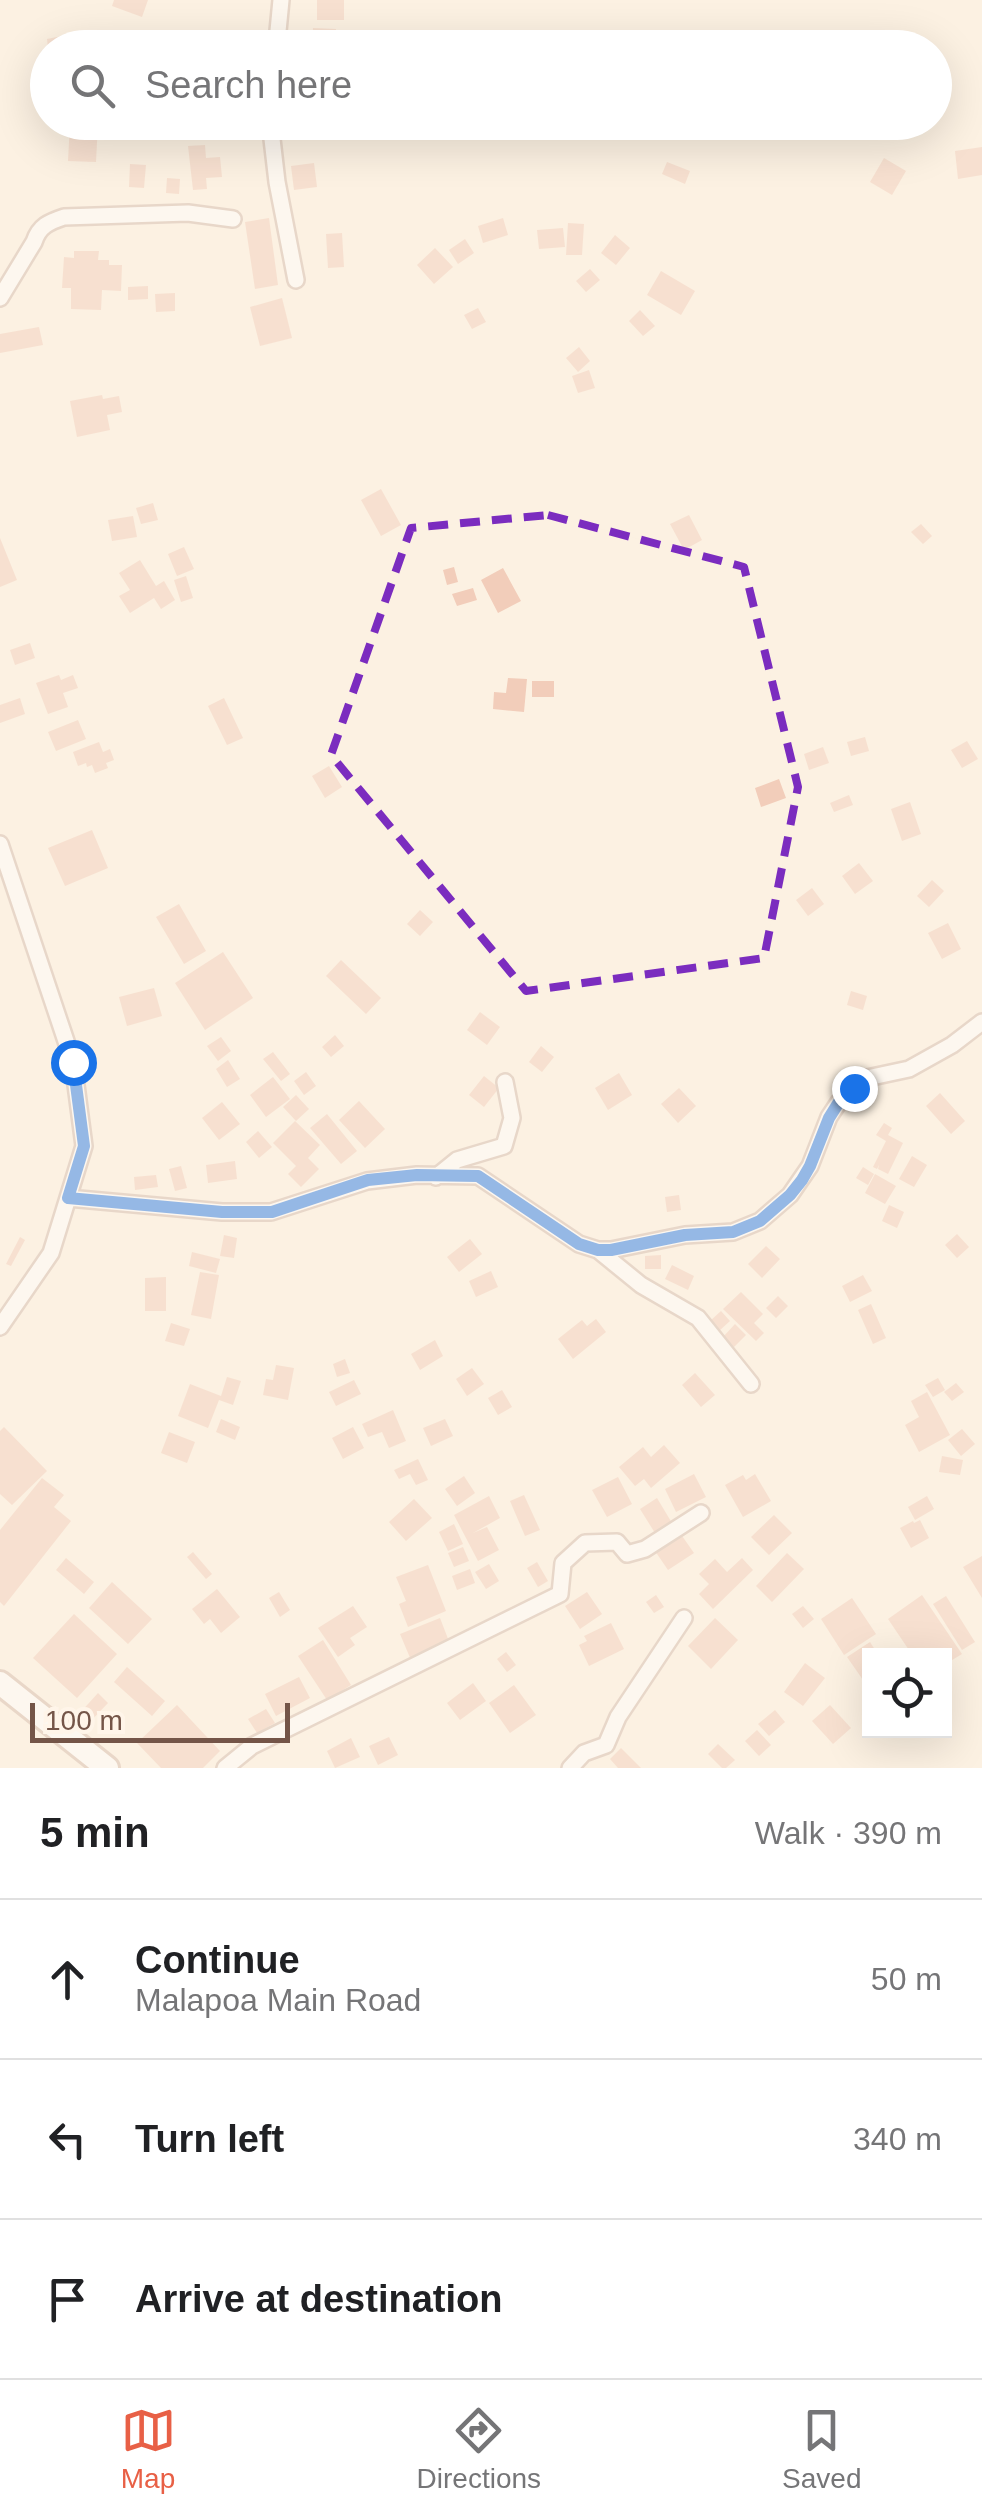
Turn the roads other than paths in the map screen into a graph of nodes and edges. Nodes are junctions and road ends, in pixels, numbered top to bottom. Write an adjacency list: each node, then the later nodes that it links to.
1 (282, 0): 2 (street)
2 (278, 30)
3 (272, 140): 5 (street)
4 (233, 220): 6 (street)
5 (296, 280)
6 (0, 298)
7 (0, 844): 11 (street)
8 (982, 1022): 12 (street)
9 (505, 1082): 10 (street)
10 (436, 1177): 11 (street); 12 (street)
11 (68, 1198): 13 (street)
12 (598, 1250): 14 (street)
13 (0, 1327)
14 (751, 1384)
15 (701, 1513): 19 (street)
16 (684, 1618): 20 (street)
17 (0, 1683): 18 (main road)
18 (96, 1765)
19 (225, 1768)
20 (570, 1768)

